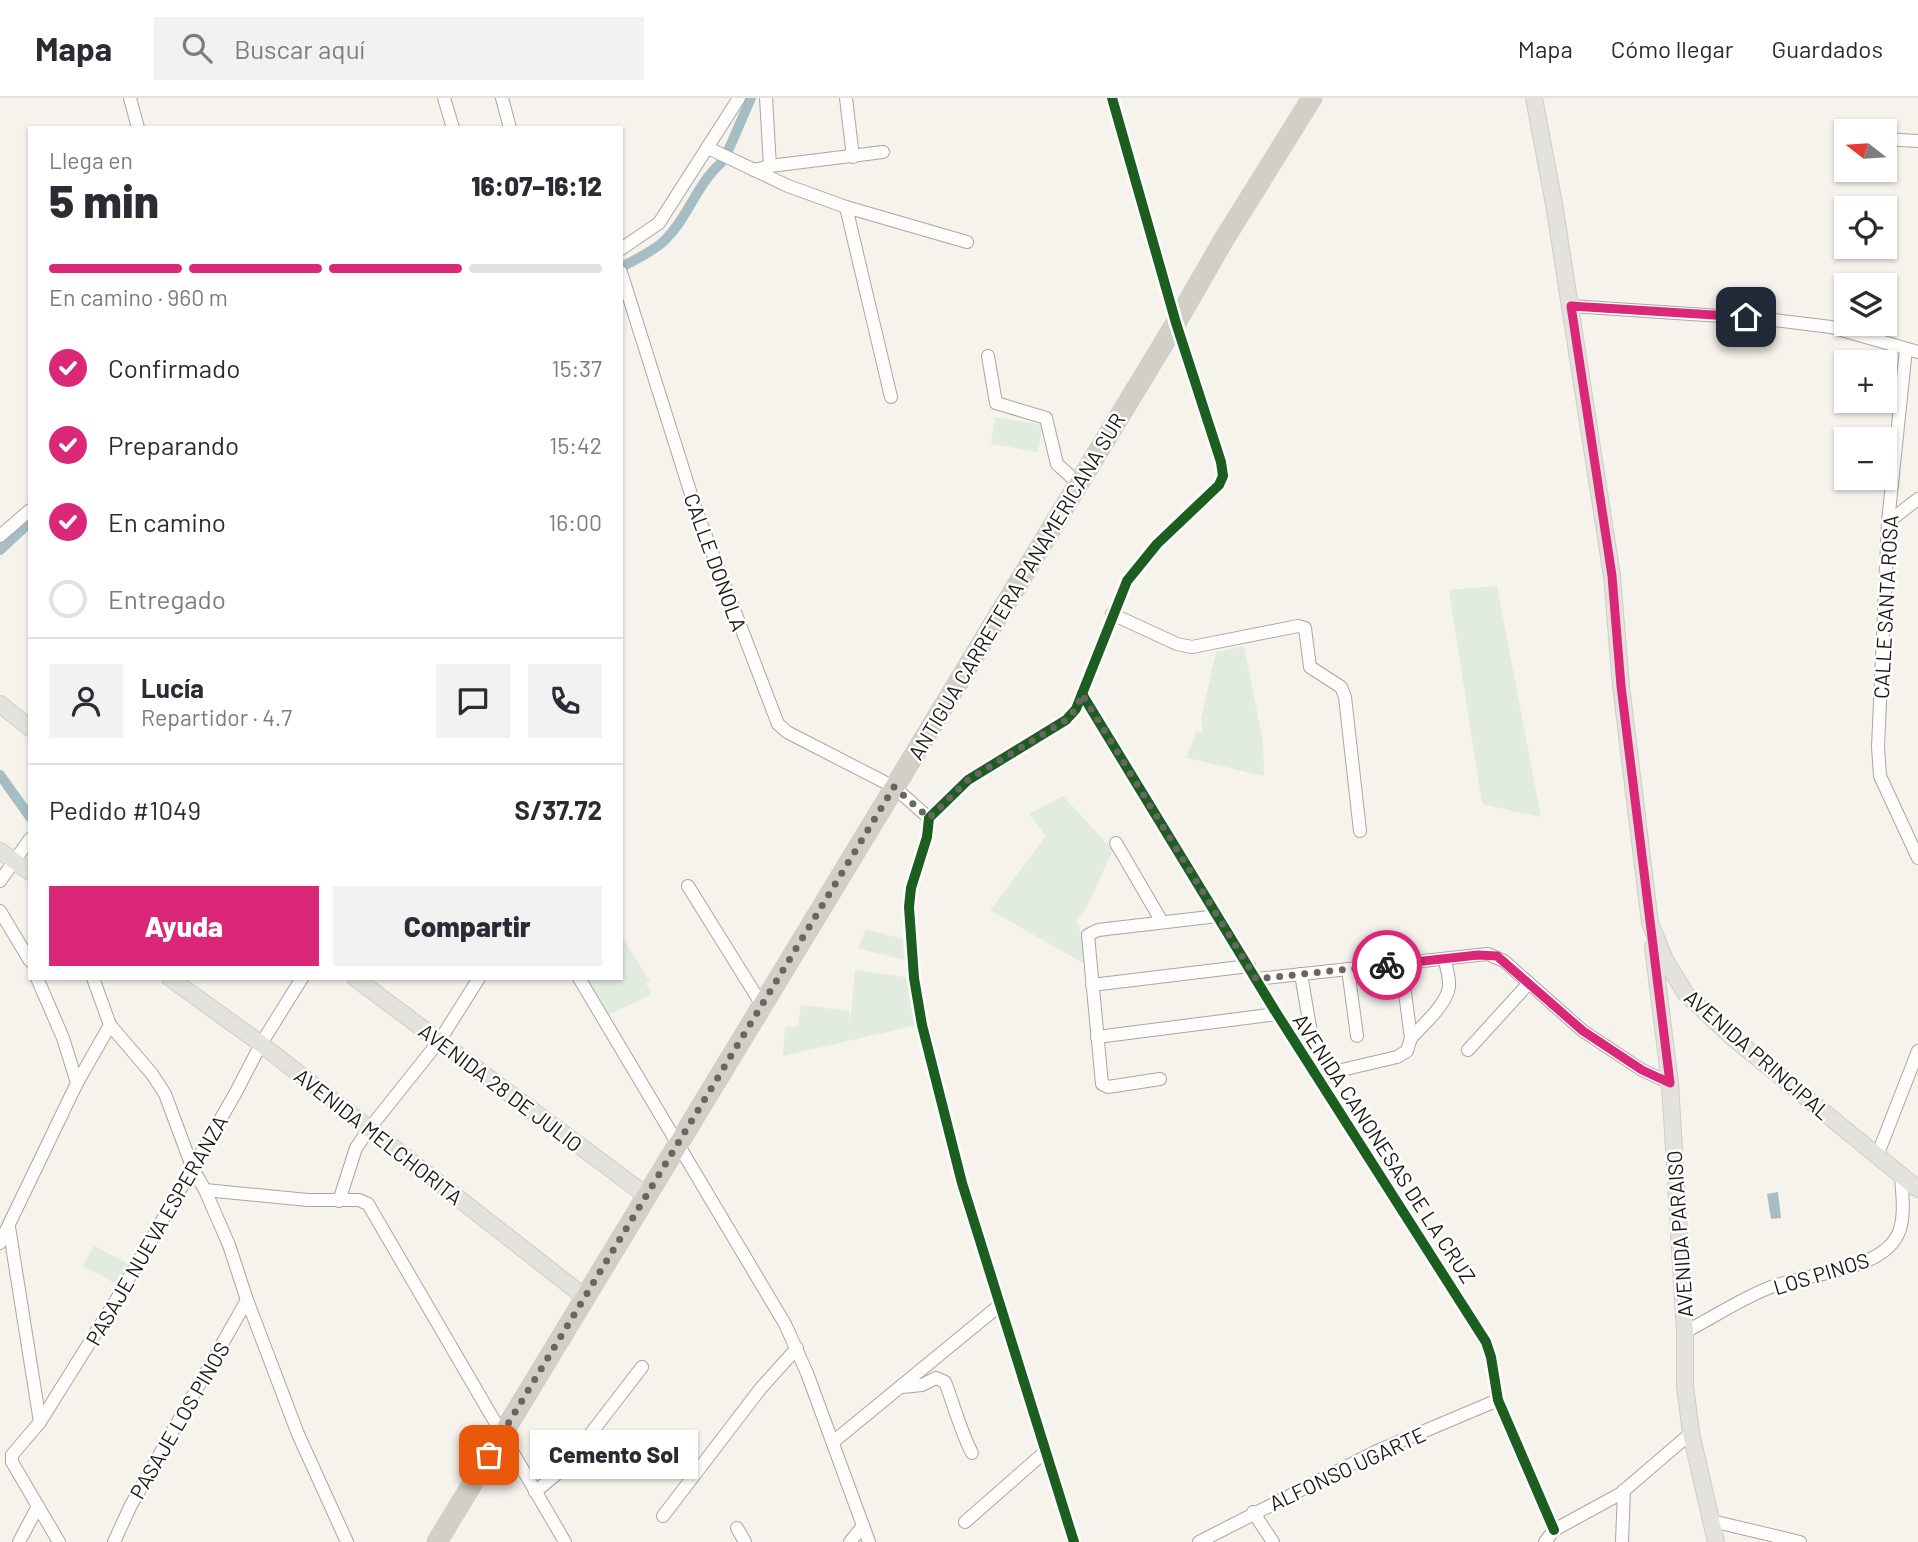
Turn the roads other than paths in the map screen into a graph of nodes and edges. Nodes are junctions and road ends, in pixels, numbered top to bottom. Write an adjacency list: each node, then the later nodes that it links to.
1 (130, 98): 10 (street)
2 (444, 98): 11 (street)
3 (502, 98): 12 (street)
4 (739, 98): 15 (street)
5 (766, 98): 18 (street)
6 (846, 98): 17 (street)
7 (1112, 98): 25 (street)
8 (1312, 98): 25 (highway, ANTIGUA CARRETERA PANAMERICANA SUR)
9 (1534, 98): 24 (main road, AVENIDA PRINCIPAL)
10 (137, 126)
11 (452, 126)
12 (509, 126)
13 (1897, 140): 14 (street)
14 (1918, 141)
15 (708, 148): 19 (street); 22 (street)
16 (883, 152): 17 (street)
17 (853, 157): 18 (street)
18 (769, 166): 19 (street)
19 (754, 170): 20 (street)
20 (846, 207): 21 (street); 28 (street)
21 (967, 242)
22 (623, 247)
23 (623, 280): 38 (street, CALLE DONOLA)
24 (1571, 306): 26 (street); 51 (main road, AVENIDA PRINCIPAL)
25 (1176, 323): 29 (highway, ANTIGUA CARRETERA PANAMERICANA SUR); 34 (street)
26 (1912, 351): 32 (street, CALLE SANTA ROSA)
27 (988, 356): 29 (street)
28 (891, 397)
29 (1078, 483): 38 (highway, ANTIGUA CARRETERA PANAMERICANA SUR)
30 (1918, 499): 32 (street)
31 (28, 512): 33 (street)
32 (1888, 522): 44 (street, CALLE SANTA ROSA)
33 (0, 536)
34 (1112, 614): 35 (street); 40 (street)
35 (1082, 694): 39 (street); 49 (street, AVENIDA CANONESAS DE LA CRUZ)
36 (0, 704): 37 (main road)
37 (28, 726)
38 (894, 787): 39 (street, CALLE DONOLA); 70 (highway, ANTIGUA CARRETERA PANAMERICANA SUR)
39 (929, 818): 99 (street)
40 (1360, 831)
41 (28, 840): 43 (street)
42 (1116, 843): 50 (street)
43 (6, 856): 45 (main road); 46 (street)
44 (1918, 858)
45 (28, 871)
46 (0, 881)
47 (688, 886): 70 (street)
48 (0, 911): 52 (street)
49 (1218, 916): 50 (street); 55 (street, AVENIDA CANONESAS DE LA CRUZ)
50 (1162, 922): 67 (street)
51 (1650, 923): 68 (main road, AVENIDA PRINCIPAL); 69 (main road, AVENIDA PARAISO)
52 (28, 958)
53 (1445, 958): 54 (street); 66 (street); 75 (street)
54 (1401, 963): 56 (street); 75 (street)
55 (1249, 966): 58 (street, AVENIDA CANONESAS DE LA CRUZ); 67 (street)
56 (1348, 969): 57 (street); 74 (street)
57 (1301, 974): 58 (street); 76 (street)
58 (1256, 979): 71 (street, AVENIDA CANONESAS DE LA CRUZ)
59 (38, 980): 84 (street)
60 (94, 980): 72 (street)
61 (173, 980): 78 (main road, AVENIDA MELCHORITA)
62 (302, 980): 78 (street, PASAJE NUEVA ESPERANZA)
63 (358, 980): 77 (main road, AVENIDA 28 DE JULIO)
64 (478, 980): 77 (street)
65 (580, 980): 87 (street)
66 (1529, 983): 79 (street); 85 (street)
67 (1092, 985): 73 (street)
68 (1686, 994): 69 (main road); 88 (main road, AVENIDA PRINCIPAL)
69 (1660, 1003): 85 (main road, AVENIDA PARAISO)
70 (762, 1005): 87 (highway, ANTIGUA CARRETERA PANAMERICANA SUR)
71 (1277, 1014): 73 (street); 104 (street, AVENIDA CANONESAS DE LA CRUZ)
72 (110, 1025): 84 (street); 89 (street)
73 (1097, 1037): 83 (street)
74 (1357, 1037)
75 (1410, 1038): 82 (street)
76 (1312, 1039)
77 (440, 1041): 86 (street); 93 (main road, AVENIDA 28 DE JULIO)
78 (261, 1044): 86 (main road, AVENIDA MELCHORITA); 89 (street, PASAJE NUEVA ESPERANZA)
79 (1468, 1050)
80 (1918, 1051): 81 (street)
81 (1915, 1065): 88 (street)
82 (1333, 1072)
83 (1160, 1079)
84 (78, 1083): 95 (street)
85 (1670, 1083): 100 (main road, AVENIDA PARAISO)
86 (369, 1129): 94 (street); 97 (main road, AVENIDA MELCHORITA)
87 (677, 1144): 93 (highway, ANTIGUA CARRETERA PANAMERICANA SUR); 101 (street)
88 (1877, 1156): 90 (main road, AVENIDA PRINCIPAL)
89 (193, 1169): 92 (street); 105 (street, PASAJE NUEVA ESPERANZA)
90 (1901, 1175): 91 (main road, AVENIDA PRINCIPAL); 100 (street, LOS PINOS)
91 (1918, 1189)
92 (205, 1190): 94 (street); 98 (street)
93 (647, 1196): 97 (highway, ANTIGUA CARRETERA PANAMERICANA SUR)
94 (339, 1201): 107 (street)
95 (9, 1227): 96 (street); 105 (street)
96 (0, 1243)
97 (586, 1298): 107 (highway, ANTIGUA CARRETERA PANAMERICANA SUR)
98 (247, 1300): 125 (street, PASAJE LOS PINOS); 126 (street)
99 (1000, 1305): 103 (street); 110 (street)
100 (1685, 1332): 106 (main road, AVENIDA PARAISO)
101 (797, 1348): 108 (street); 117 (street)
102 (642, 1367): 114 (street)
103 (902, 1387): 108 (street); 111 (street)
104 (1498, 1400): 116 (street, ALFONSO UGARTE); 122 (street, AVENIDA CANONESAS DE LA CRUZ)
105 (40, 1422): 112 (street, PASAJE NUEVA ESPERANZA)
106 (1691, 1433): 113 (street); 118 (main road, AVENIDA PARAISO)
107 (502, 1434): 114 (street); 127 (highway, ANTIGUA CARRETERA PANAMERICANA SUR)
108 (833, 1443): 120 (street)
109 (0, 1449): 112 (street)
110 (1046, 1451): 119 (street); 132 (street)
111 (972, 1453)
112 (11, 1458): 115 (street)
113 (1624, 1490): 122 (street); 136 (street)
114 (536, 1492): 128 (street)
115 (38, 1506): 123 (street); 124 (street)
116 (1254, 1512): 133 (street, ALFONSO UGARTE); 134 (street)
117 (663, 1516)
118 (1712, 1521): 137 (main road, AVENIDA PARAISO); 138 (street)
119 (965, 1522)
120 (863, 1526): 130 (street); 131 (street)
121 (737, 1528): 129 (street)
122 (1554, 1530): 135 (street)
123 (19, 1542)
124 (59, 1542)
125 (114, 1542)
126 (347, 1542)
127 (437, 1542)
128 (565, 1542)
129 (745, 1542)
130 (850, 1542)
131 (869, 1542)
132 (1074, 1542)
133 (1199, 1542)
134 (1273, 1542)
135 (1545, 1542)
136 (1622, 1542)
137 (1716, 1542)
138 (1800, 1542)

